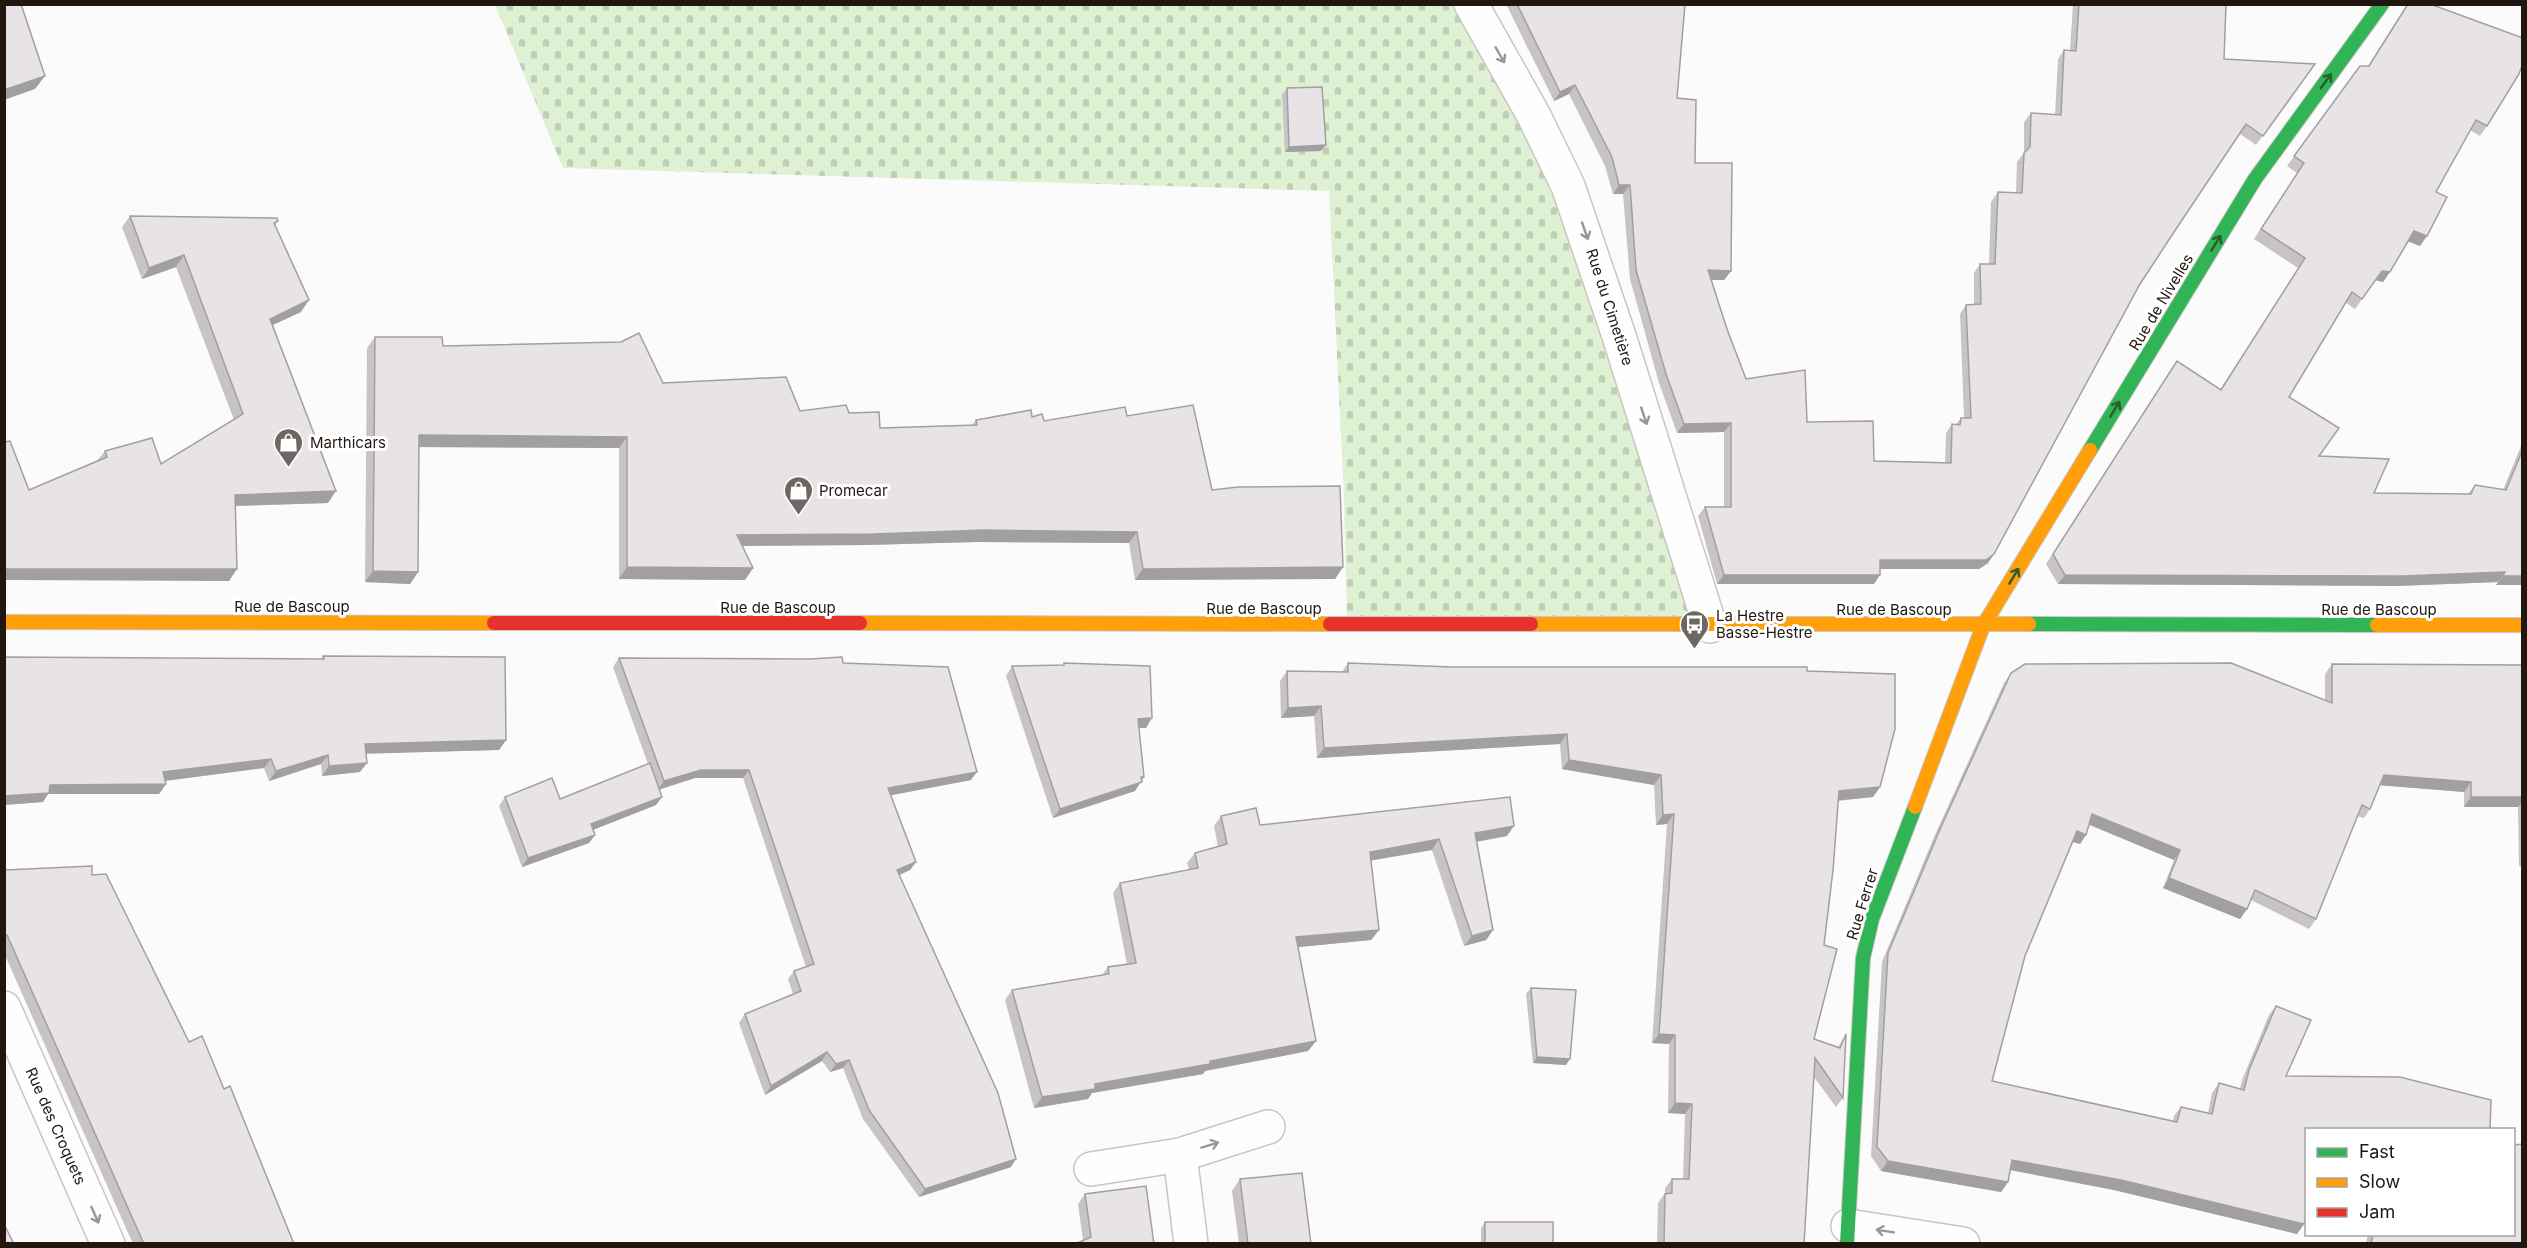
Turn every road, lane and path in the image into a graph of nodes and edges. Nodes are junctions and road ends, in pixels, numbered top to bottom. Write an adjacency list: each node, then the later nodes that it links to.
1 (1471, 4): 5 (street, Rue du Cimetière, one-way to 5)
2 (2382, 4): 6 (main road, Rue de Nivelles, one-way to 2)
3 (4, 622): 5 (main road, Rue de Bascoup)
4 (2523, 625): 6 (main road, Rue de Bascoup)
5 (1710, 626): 6 (main road, Rue de Bascoup)
6 (1983, 626): 11 (main road, Rue Ferrer)
7 (4, 1008): 12 (street, Rue des Croquets, one-way to 12)
8 (1268, 1127): 9 (street, one-way to 8)
9 (1180, 1155): 10 (street); 13 (street)
10 (1091, 1169)
11 (1848, 1235): 14 (street, one-way to 11)
12 (108, 1244)
13 (1191, 1244)
14 (1963, 1244)

